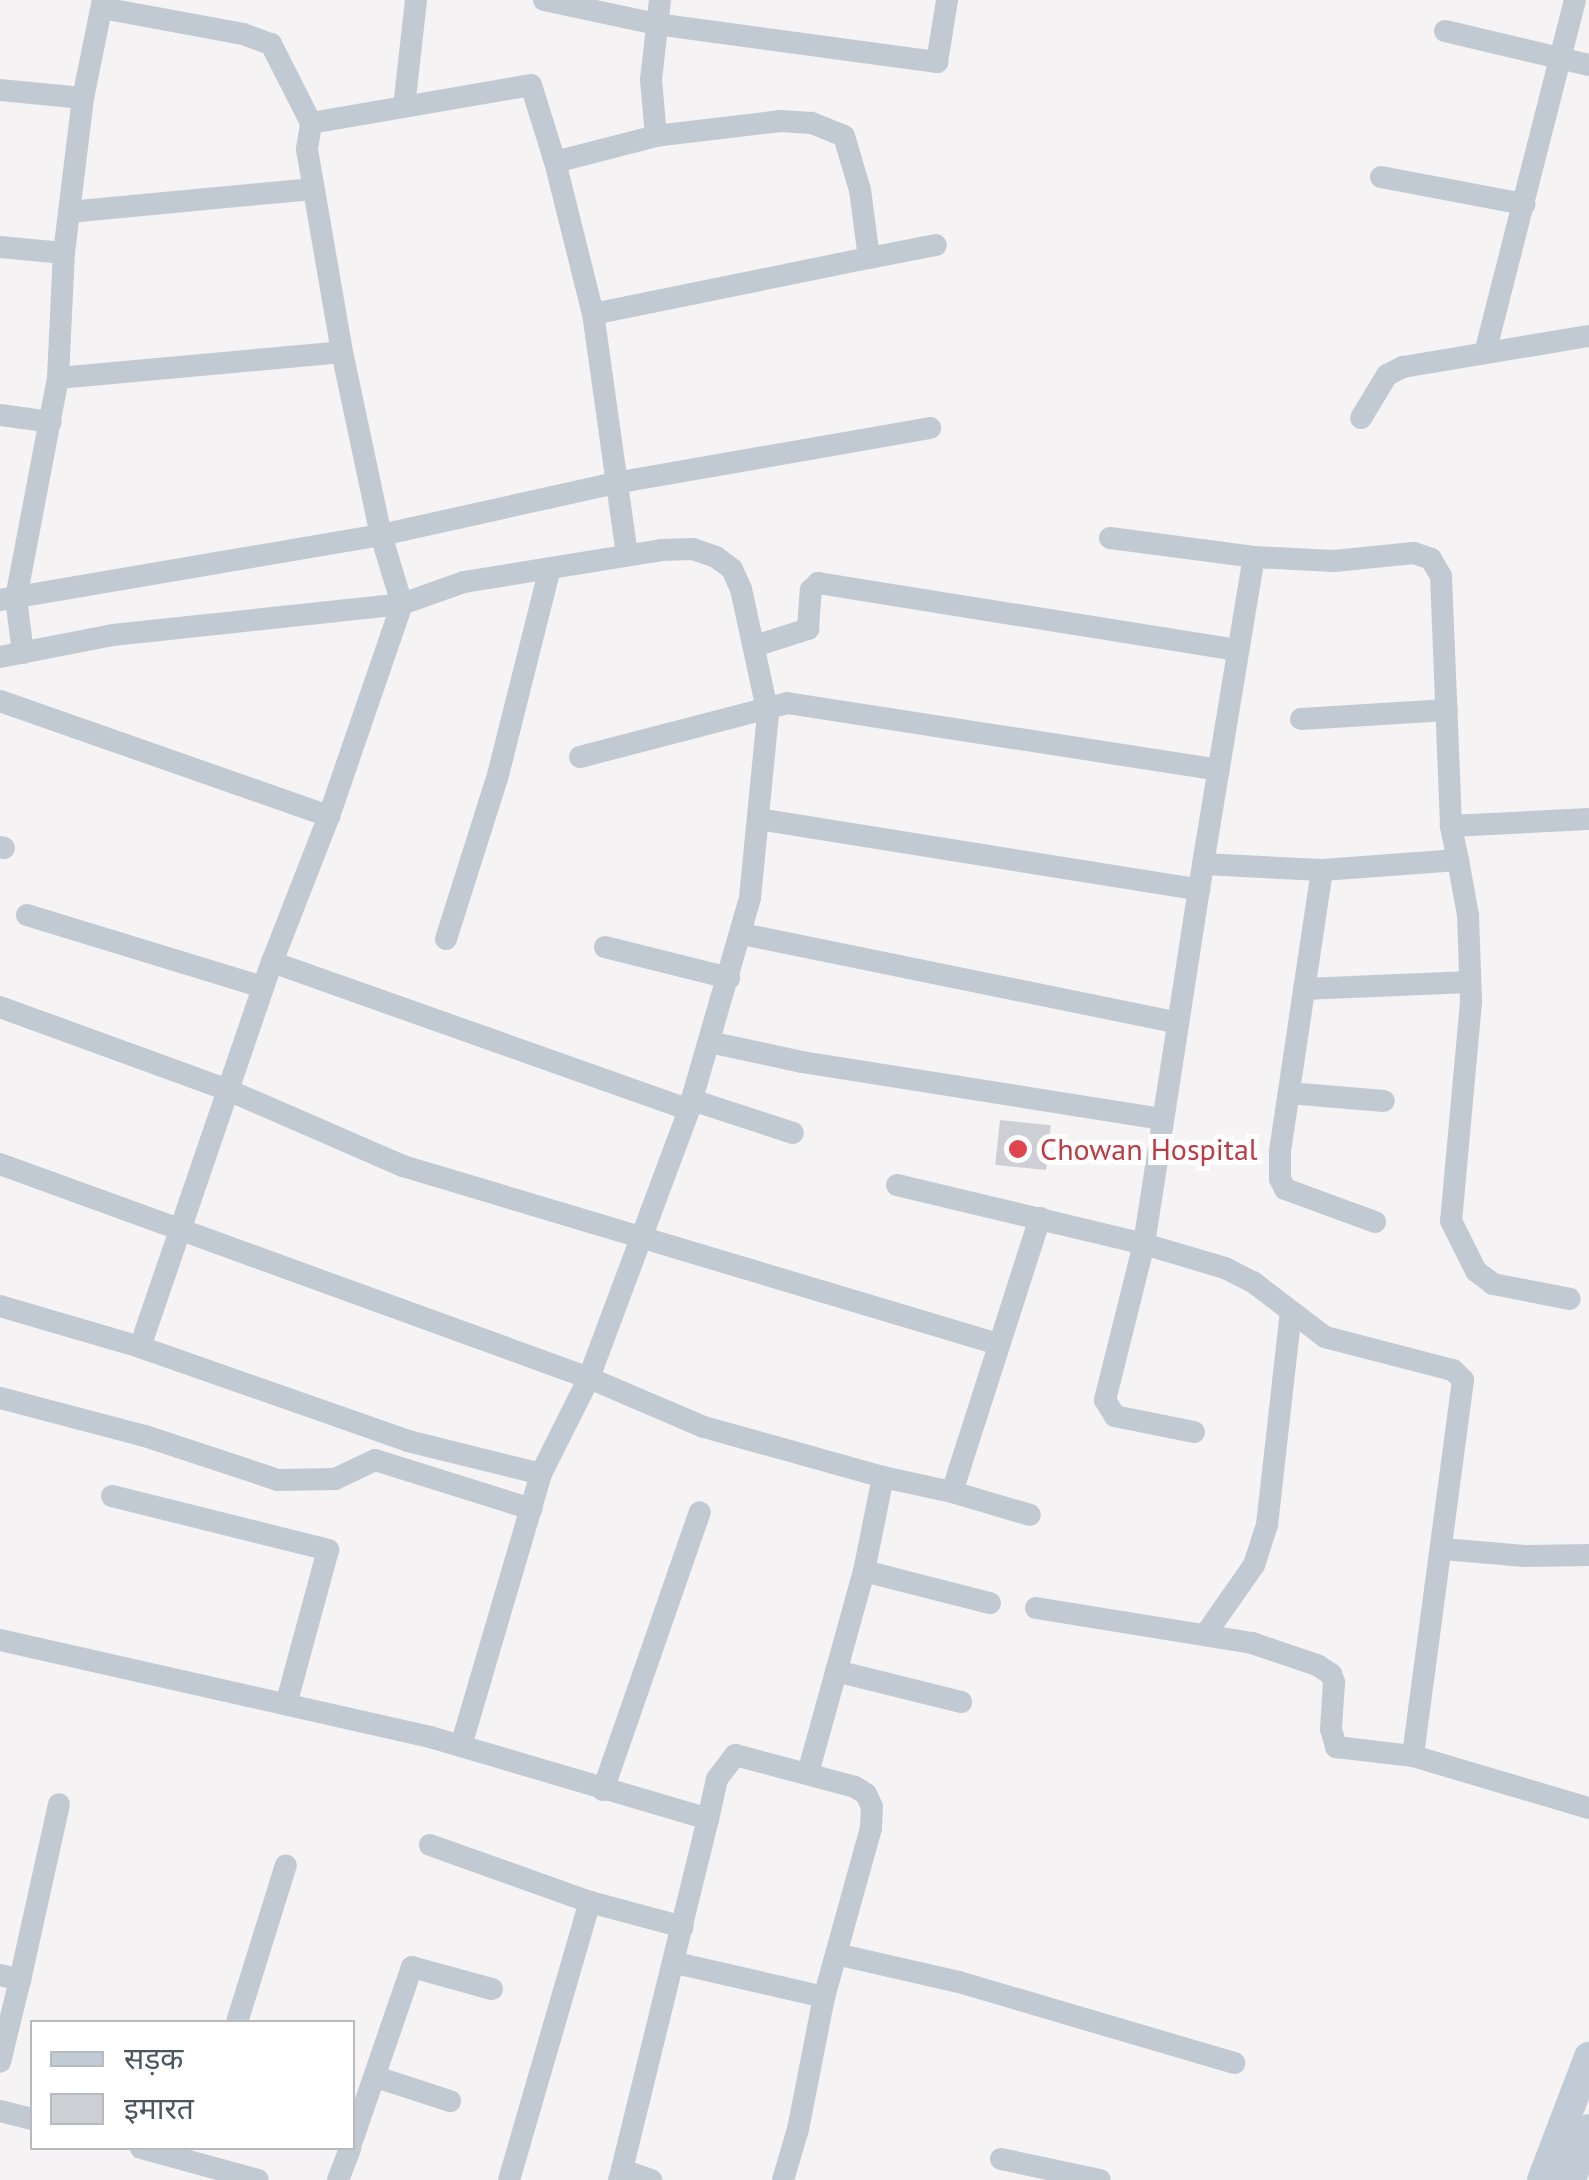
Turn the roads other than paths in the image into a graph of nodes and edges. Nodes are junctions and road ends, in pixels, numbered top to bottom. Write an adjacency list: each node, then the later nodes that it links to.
1 (416, 0): 13 (street)
2 (544, 0): 7 (street)
3 (660, 0): 7 (street)
4 (947, 0): 7 (street)
5 (1575, 0): 9 (street)
6 (103, 4): 12 (street); 14 (street)
7 (656, 24): 15 (street)
8 (1445, 31): 9 (street)
9 (1560, 58): 10 (street); 19 (street)
10 (1589, 65)
11 (0, 90): 12 (street)
12 (82, 98): 20 (street)
13 (404, 107): 14 (street); 16 (street)
14 (311, 122): 18 (street)
15 (656, 136): 16 (street); 24 (street)
16 (555, 162): 25 (street)
17 (1380, 177): 19 (street)
18 (313, 189): 20 (street); 27 (street)
19 (1524, 204): 28 (street)
20 (69, 212): 23 (street)
21 (936, 245): 24 (street)
22 (0, 247): 23 (street)
23 (64, 254): 29 (street)
24 (870, 258): 25 (street)
25 (593, 314): 34 (street)
26 (1589, 336): 28 (street)
27 (342, 352): 29 (street); 35 (street)
28 (1485, 353): 31 (street)
29 (58, 378): 32 (street)
30 (0, 416): 32 (street)
31 (1361, 418)
32 (50, 422): 40 (street)
33 (930, 428): 34 (street)
34 (615, 484): 35 (street); 37 (street)
35 (381, 535): 40 (street); 41 (street)
36 (1110, 538): 38 (street)
37 (627, 555): 39 (street); 42 (street)
38 (1254, 558): 43 (street); 47 (street)
39 (550, 568): 41 (street); 61 (street)
40 (8, 599): 44 (street)
41 (402, 604): 44 (street); 51 (street)
42 (755, 646): 43 (street); 46 (street)
43 (1238, 650): 50 (street)
44 (11, 655)
45 (0, 700): 51 (street)
46 (766, 708): 49 (street); 50 (street); 52 (street)
47 (1447, 710): 48 (street); 54 (street)
48 (1301, 719)
49 (580, 757)
50 (1219, 770): 56 (street)
51 (329, 816): 63 (street)
52 (758, 818): 58 (street); 60 (street)
53 (1589, 819): 54 (street)
54 (1451, 826): 55 (street)
55 (1458, 860): 57 (street); 65 (street)
56 (1203, 864): 57 (street); 58 (street)
57 (1322, 870): 67 (street)
58 (1198, 890): 69 (street)
59 (27, 914): 66 (street)
60 (742, 934): 64 (street); 69 (street)
61 (446, 939)
62 (604, 947): 64 (street)
63 (272, 962): 66 (street); 74 (street)
64 (729, 978): 70 (street)
65 (1470, 982): 67 (street); 84 (street)
66 (262, 987): 71 (street)
67 (1304, 990): 72 (street)
68 (0, 1007): 71 (street)
69 (1178, 1022): 75 (street)
70 (709, 1042): 74 (street); 75 (street)
71 (228, 1090): 81 (street); 82 (street)
72 (1289, 1093): 73 (street); 80 (street)
73 (1384, 1101)
74 (691, 1105): 76 (street); 82 (street)
75 (1163, 1119): 83 (street)
76 (792, 1133)
77 (0, 1164): 81 (street)
78 (897, 1186): 79 (street)
79 (1040, 1218): 83 (street); 87 (street)
80 (1376, 1222)
81 (178, 1226): 88 (street); 89 (street)
82 (640, 1238): 87 (street); 89 (street)
83 (1144, 1244): 86 (street); 91 (street)
84 (1570, 1300)
85 (0, 1306): 88 (street)
86 (1291, 1310): 99 (street); 104 (street)
87 (998, 1344): 94 (street)
88 (140, 1347): 92 (street)
89 (588, 1378): 92 (street); 93 (street)
90 (0, 1398): 96 (street)
91 (1194, 1432)
92 (541, 1474): 96 (street)
93 (883, 1477): 94 (street); 101 (street)
94 (952, 1492): 98 (street)
95 (112, 1496): 107 (street)
96 (531, 1509): 109 (street)
97 (700, 1512): 112 (street)
98 (1030, 1514)
99 (1442, 1549): 100 (street); 110 (street)
100 (1589, 1554)
101 (864, 1571): 102 (street); 106 (street)
102 (990, 1603)
103 (1036, 1608): 104 (street)
104 (1204, 1634): 110 (street)
105 (0, 1640): 107 (street)
106 (836, 1671): 108 (street); 111 (street)
107 (288, 1701): 109 (street)
108 (960, 1702)
109 (460, 1745): 112 (street)
110 (1414, 1756): 114 (street)
111 (808, 1773): 115 (street); 120 (street)
112 (603, 1790): 115 (street)
113 (59, 1804): 122 (street)
114 (1589, 1808)
115 (708, 1818): 119 (street)
116 (430, 1844): 118 (street)
117 (286, 1865): 125 (street)
118 (590, 1902): 119 (street); 142 (street)
119 (683, 1926): 121 (street)
120 (836, 1954): 124 (street); 128 (street)
121 (676, 1963): 124 (street); 139 (street)
122 (10, 1977): 127 (street)
123 (492, 1990): 129 (street)
124 (824, 1997): 144 (street)
125 (238, 2020)
126 (1589, 2057): 146 (main road)
127 (0, 2062)
128 (1234, 2063)
129 (376, 2077): 130 (street); 134 (street)
130 (450, 2101)
131 (0, 2112): 132 (street)
132 (30, 2119)
133 (1589, 2129): 147 (main road)
134 (355, 2133)
135 (149, 2150): 138 (street)
136 (349, 2150): 141 (street)
137 (1001, 2159): 145 (street)
138 (202, 2164): 140 (street)
139 (620, 2175): 143 (street)
140 (258, 2180)
141 (338, 2180)
142 (510, 2180)
143 (651, 2180)
144 (783, 2180)
145 (1100, 2180)
146 (1542, 2180)
147 (1571, 2180)

